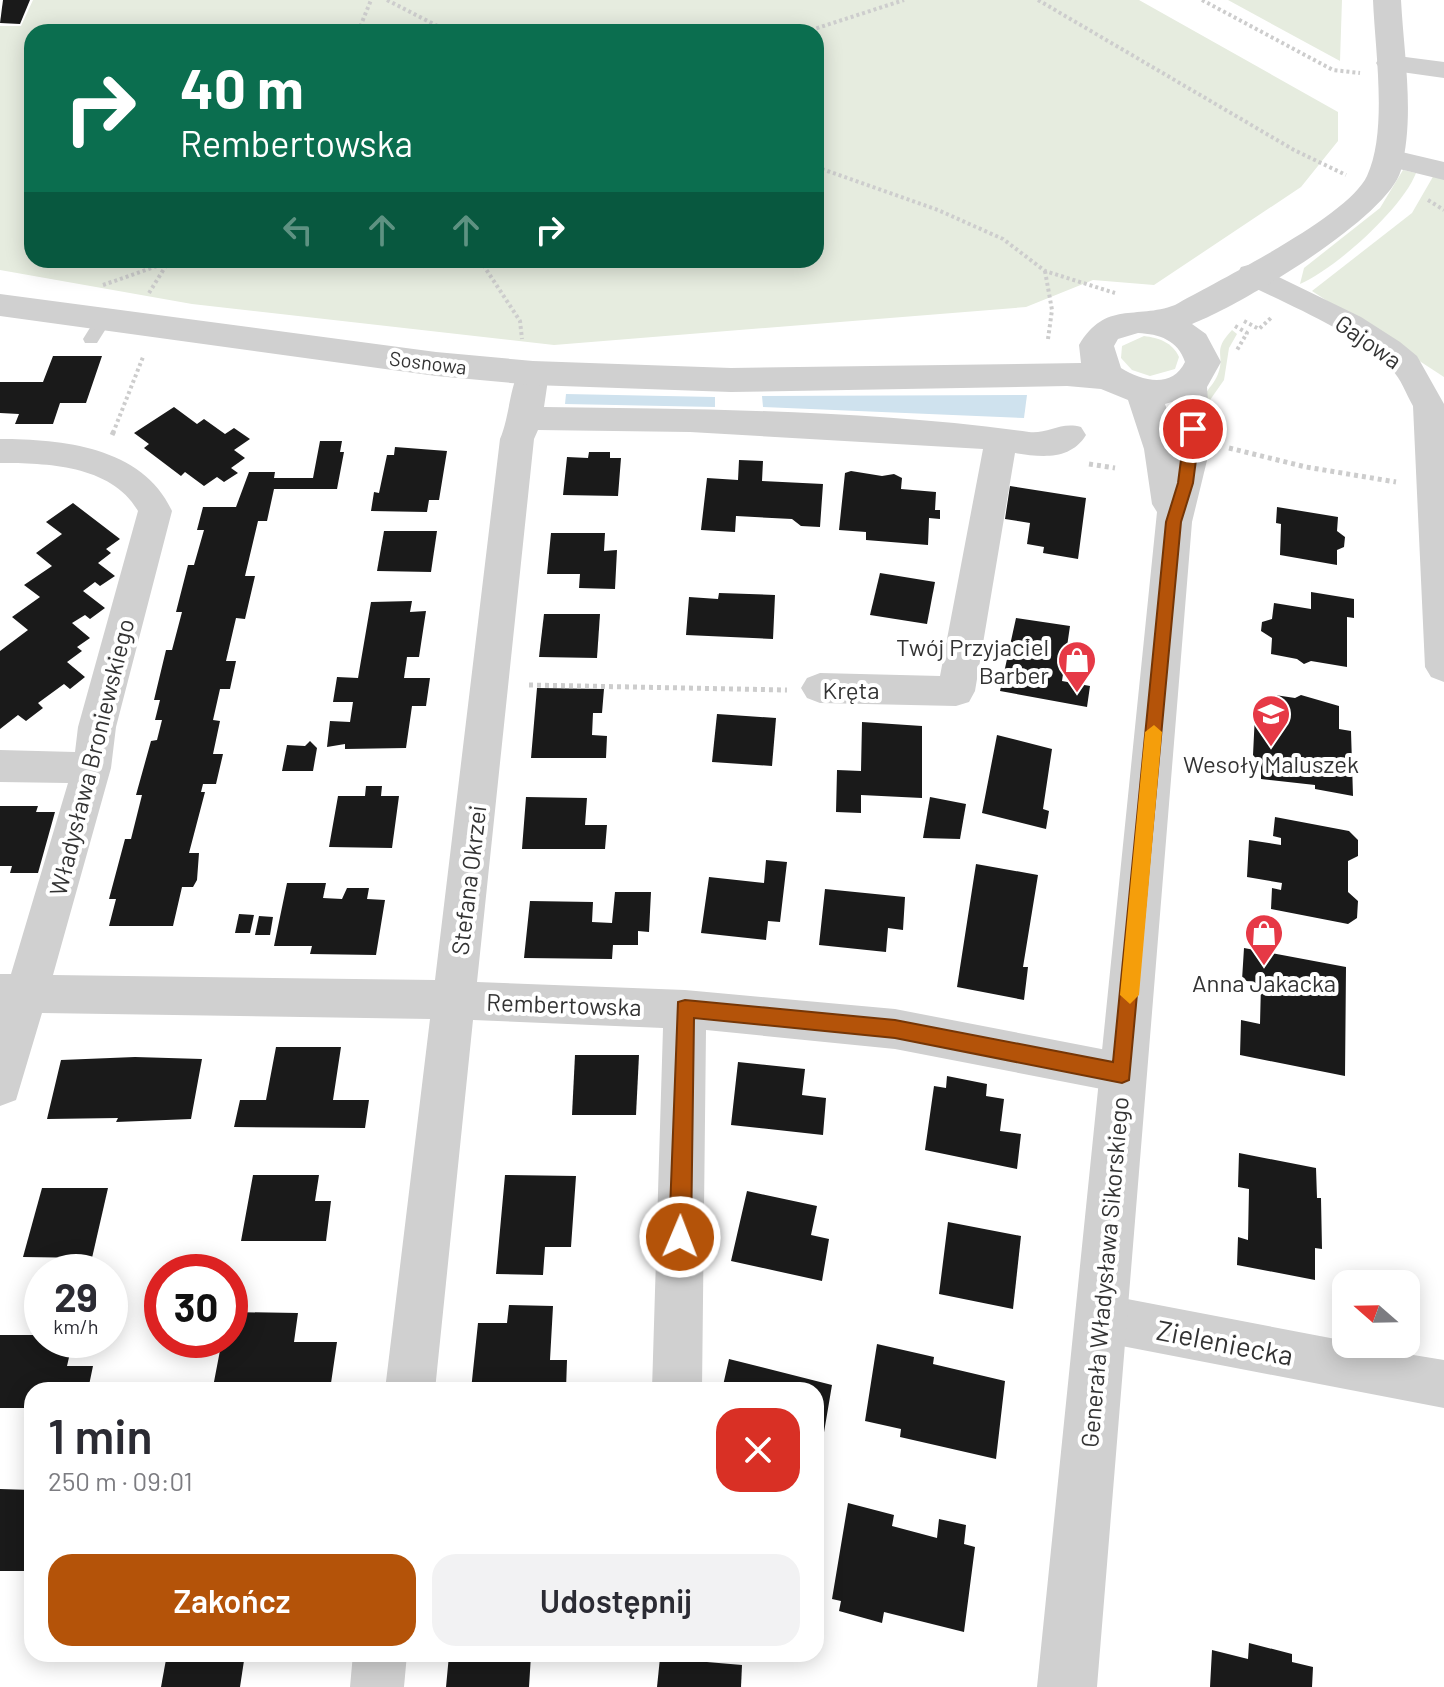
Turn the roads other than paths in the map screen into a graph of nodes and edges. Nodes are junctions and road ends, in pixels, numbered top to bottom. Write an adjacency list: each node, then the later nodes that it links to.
1 (1387, 0): 2 (street)
2 (1379, 69): 3 (street); 4 (street)
3 (1444, 70)
4 (1389, 158): 5 (street); 6 (street)
5 (1444, 171)
6 (1262, 278): 8 (street); 10 (street); 21 (street, Gajowa)
7 (0, 305): 11 (street, Sosnowa)
8 (1160, 323): 9 (street); 10 (street)
9 (1100, 337): 12 (street, Sosnowa); 13 (street)
10 (1197, 346): 14 (street)
11 (528, 358): 12 (street, Sosnowa); 16 (street, Stefana Okrzei)
12 (859, 376): 13 (street, Sosnowa)
13 (1109, 377): 15 (street)
14 (1189, 384): 15 (street); 20 (street, Generała Władysława Sikorskiego)
15 (1143, 392): 20 (street, Generała Władysława Sikorskiego)
16 (526, 418): 18 (street); 26 (street, Stefana Okrzei)
17 (1069, 435): 18 (street)
18 (1001, 439): 22 (street, Kręta)
19 (0, 451): 24 (street, Władysława Broniewskiego)
20 (1173, 522): 28 (street, Generała Władysława Sikorskiego)
21 (1444, 667)
22 (820, 688)
23 (0, 766): 24 (street)
24 (92, 768): 25 (street, Władysława Broniewskiego)
25 (14, 993): 26 (street, Rembertowska); 29 (street, Władysława Broniewskiego)
26 (453, 1000): 27 (street, Rembertowska); 31 (street, Stefana Okrzei)
27 (685, 1009): 28 (street, Rembertowska); 32 (street)
28 (1122, 1073): 30 (street, Generała Władysława Sikorskiego)
29 (0, 1085)
30 (1101, 1318): 33 (street, Zieleniecka); 36 (street, Generała Władysława Sikorskiego)
31 (411, 1382)
32 (677, 1382)
33 (1444, 1384)
34 (379, 1662): 35 (street)
35 (377, 1687)
36 (1067, 1687)

